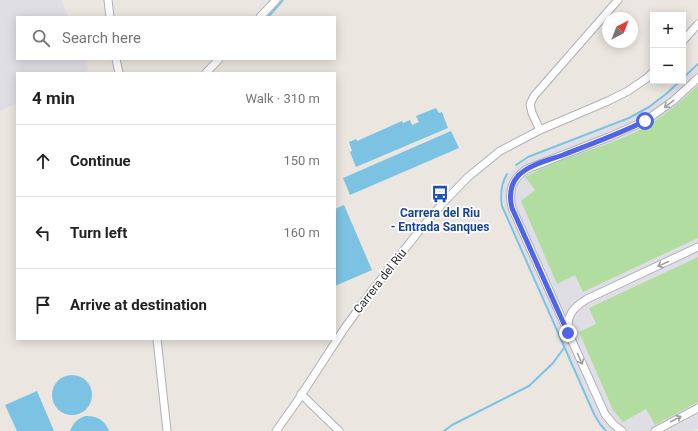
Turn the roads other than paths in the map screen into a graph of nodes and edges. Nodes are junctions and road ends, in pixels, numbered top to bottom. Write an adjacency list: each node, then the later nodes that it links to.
1 (108, 0): 4 (street)
2 (276, 0): 5 (street)
3 (618, 0): 14 (street)
4 (110, 16)
5 (261, 16)
6 (698, 24): 7 (street)
7 (686, 38)
8 (116, 60): 10 (street)
9 (218, 60): 11 (street)
10 (119, 72)
11 (207, 72)
12 (650, 75): 14 (street, Carrera del Riu)
13 (698, 78): 16 (street, one-way to 16)
14 (540, 130): 18 (street, Carrera del Riu)
15 (698, 247): 16 (street, one-way to 16)
16 (568, 333): 23 (street, one-way to 23)
17 (157, 340): 20 (street)
18 (301, 394): 21 (street, Carrera del Riu); 22 (street)
19 (698, 408): 24 (street, one-way to 19)
20 (167, 431)
21 (276, 431)
22 (339, 431)
23 (622, 431)
24 (655, 431)

